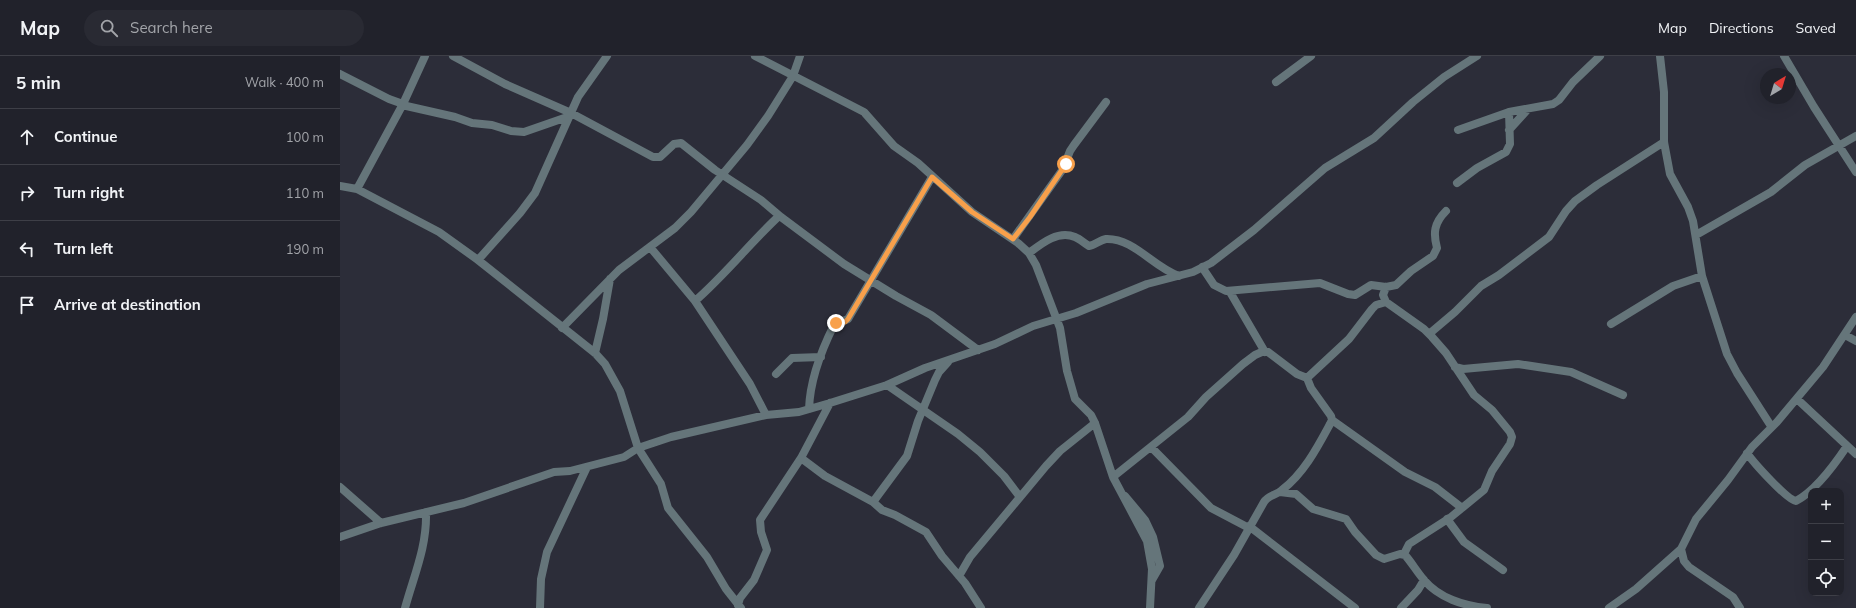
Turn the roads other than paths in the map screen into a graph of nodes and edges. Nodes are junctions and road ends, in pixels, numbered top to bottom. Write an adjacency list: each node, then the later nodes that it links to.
1 (425, 56): 15 (street)
2 (452, 56): 18 (street)
3 (607, 56): 18 (street)
4 (755, 56): 12 (street)
5 (800, 56): 12 (street)
6 (1311, 56): 13 (street)
7 (1477, 56): 37 (street)
8 (1600, 56): 16 (street)
9 (1660, 56): 22 (street)
10 (1784, 56): 23 (street)
11 (340, 74): 15 (street)
12 (793, 76): 25 (street); 26 (street)
13 (1276, 82)
14 (1106, 102): 33 (street)
15 (402, 105): 18 (street); 29 (street)
16 (1528, 109): 17 (street); 20 (street)
17 (1509, 112): 19 (street); 20 (street)
18 (570, 115): 25 (street); 36 (street)
19 (1458, 130)
20 (1509, 130): 27 (street)
21 (1856, 136): 23 (street)
22 (1664, 142): 32 (street); 50 (street)
23 (1839, 147): 24 (street); 32 (street)
24 (1856, 172)
25 (723, 175): 31 (street); 34 (street)
26 (932, 177): 33 (street); 41 (street)
27 (1457, 183)
28 (340, 186): 29 (street)
29 (356, 189): 36 (street)
30 (1446, 211): 42 (street)
31 (779, 216): 41 (street); 44 (street)
32 (1696, 235): 39 (street)
33 (1013, 239): 35 (street)
34 (650, 247): 40 (street); 44 (street)
35 (1029, 253): 38 (street); 47 (street)
36 (478, 260): 49 (street)
37 (1202, 268): 38 (street); 43 (street)
38 (1180, 276): 47 (street)
39 (1702, 276): 48 (street); 70 (street)
40 (610, 279): 49 (street); 55 (street)
41 (871, 280): 53 (street); 56 (street)
42 (1386, 287): 43 (street); 45 (street)
43 (1230, 292): 54 (street)
44 (695, 301): 67 (street)
45 (1386, 302): 50 (street); 60 (street)
46 (1856, 317): 51 (street)
47 (1057, 320): 53 (street); 69 (street)
48 (1612, 324)
49 (562, 328): 55 (street)
50 (1429, 334): 58 (street)
51 (1845, 335): 52 (street); 63 (street)
52 (1856, 342)
53 (978, 350): 57 (street)
54 (1265, 352): 60 (street); 72 (street)
55 (595, 353): 73 (street)
56 (821, 357): 59 (street); 66 (street)
57 (949, 361): 61 (street); 65 (street)
58 (1455, 367): 62 (street); 83 (street)
59 (776, 374)
60 (1307, 378): 68 (street)
61 (887, 385): 64 (street); 65 (street)
62 (1623, 395)
63 (1797, 399): 70 (street); 71 (street)
64 (830, 403): 66 (street); 76 (street)
65 (923, 408): 81 (street); 82 (street)
66 (809, 409): 67 (street)
67 (766, 415): 73 (street)
68 (1332, 420): 80 (street); 83 (street)
69 (1095, 423): 78 (street); 81 (street)
70 (1771, 426): 74 (street)
71 (1848, 446): 74 (street); 75 (street)
72 (1151, 447): 78 (street); 87 (street)
73 (638, 448): 77 (street); 94 (street)
74 (1747, 453): 89 (street)
75 (1856, 454)
76 (801, 458): 82 (street); 94 (street)
77 (587, 467): 84 (street); 97 (street)
78 (1113, 477): 99 (street)
79 (340, 487): 86 (street)
80 (1280, 492): 87 (street); 90 (street)
81 (1020, 497): 92 (street)
82 (873, 502): 92 (street)
83 (1462, 508): 85 (street)
84 (426, 512): 86 (street); 96 (street)
85 (1447, 519): 90 (street); 91 (street)
86 (381, 523): 88 (street)
87 (1249, 527): 100 (street); 101 (street)
88 (340, 537)
89 (1681, 549): 104 (street); 105 (street)
90 (1404, 554): 93 (street)
91 (1503, 570)
92 (959, 576): 98 (street)
93 (1424, 580): 95 (street); 102 (street)
94 (740, 606)
95 (1473, 607): 103 (street)
96 (405, 608)
97 (540, 608)
98 (981, 608)
99 (1150, 608)
100 (1199, 608)
101 (1355, 608)
102 (1401, 608)
103 (1487, 608)
104 (1609, 608)
105 (1740, 608)

